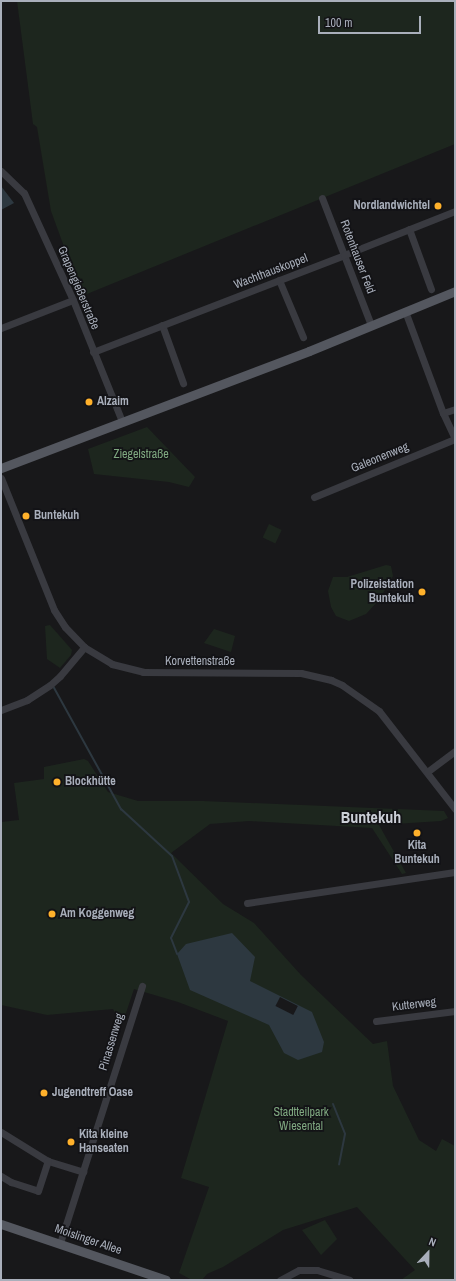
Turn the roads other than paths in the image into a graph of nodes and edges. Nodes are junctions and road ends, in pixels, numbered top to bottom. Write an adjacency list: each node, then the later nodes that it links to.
1 (1, 171): 9 (street, Grapengießerstraße)
2 (322, 198): 5 (street, Rotenhauser Feld)
3 (455, 210): 4 (street, Wachthauskoppel)
4 (409, 230): 5 (street, Wachthauskoppel); 7 (street)
5 (344, 255): 6 (street, Wachthauskoppel); 12 (street, Rotenhauser Feld)
6 (279, 280): 11 (street, Wachthauskoppel); 14 (street)
7 (431, 289)
8 (455, 291): 10 (main road)
9 (73, 300): 13 (street); 15 (street, Grapengießerstraße)
10 (405, 311): 12 (main road); 18 (street)
11 (162, 325): 15 (street, Wachthauskoppel); 16 (street)
12 (371, 325): 19 (main road)
13 (1, 328)
14 (302, 337)
15 (93, 352): 19 (street, Grapengießerstraße)
16 (183, 383)
17 (455, 409): 18 (street)
18 (443, 413): 20 (street)
19 (122, 421): 21 (main road)
20 (455, 439): 23 (street, Galeonenweg)
21 (1, 468)
22 (1, 478): 24 (street, Korvettenstraße)
23 (314, 497)
24 (84, 647): 25 (street); 27 (street, Korvettenstraße)
25 (1, 710)
26 (455, 751): 27 (street)
27 (427, 772): 28 (street, Korvettenstraße)
28 (455, 809)
29 (455, 872): 30 (street)
30 (247, 903)
31 (142, 986): 36 (street, Pinassenweg)
32 (455, 1011): 33 (street, Kutterweg)
33 (376, 1021)
34 (1, 1132): 35 (street)
35 (48, 1161): 36 (street); 37 (street)
36 (83, 1172): 39 (street, Pinassenweg)
37 (1, 1176)
38 (1, 1224): 39 (main road, Moislinger Allee)
39 (60, 1243): 40 (main road, Moislinger Allee)
40 (166, 1280)
41 (280, 1280): 42 (street)
42 (350, 1280)

